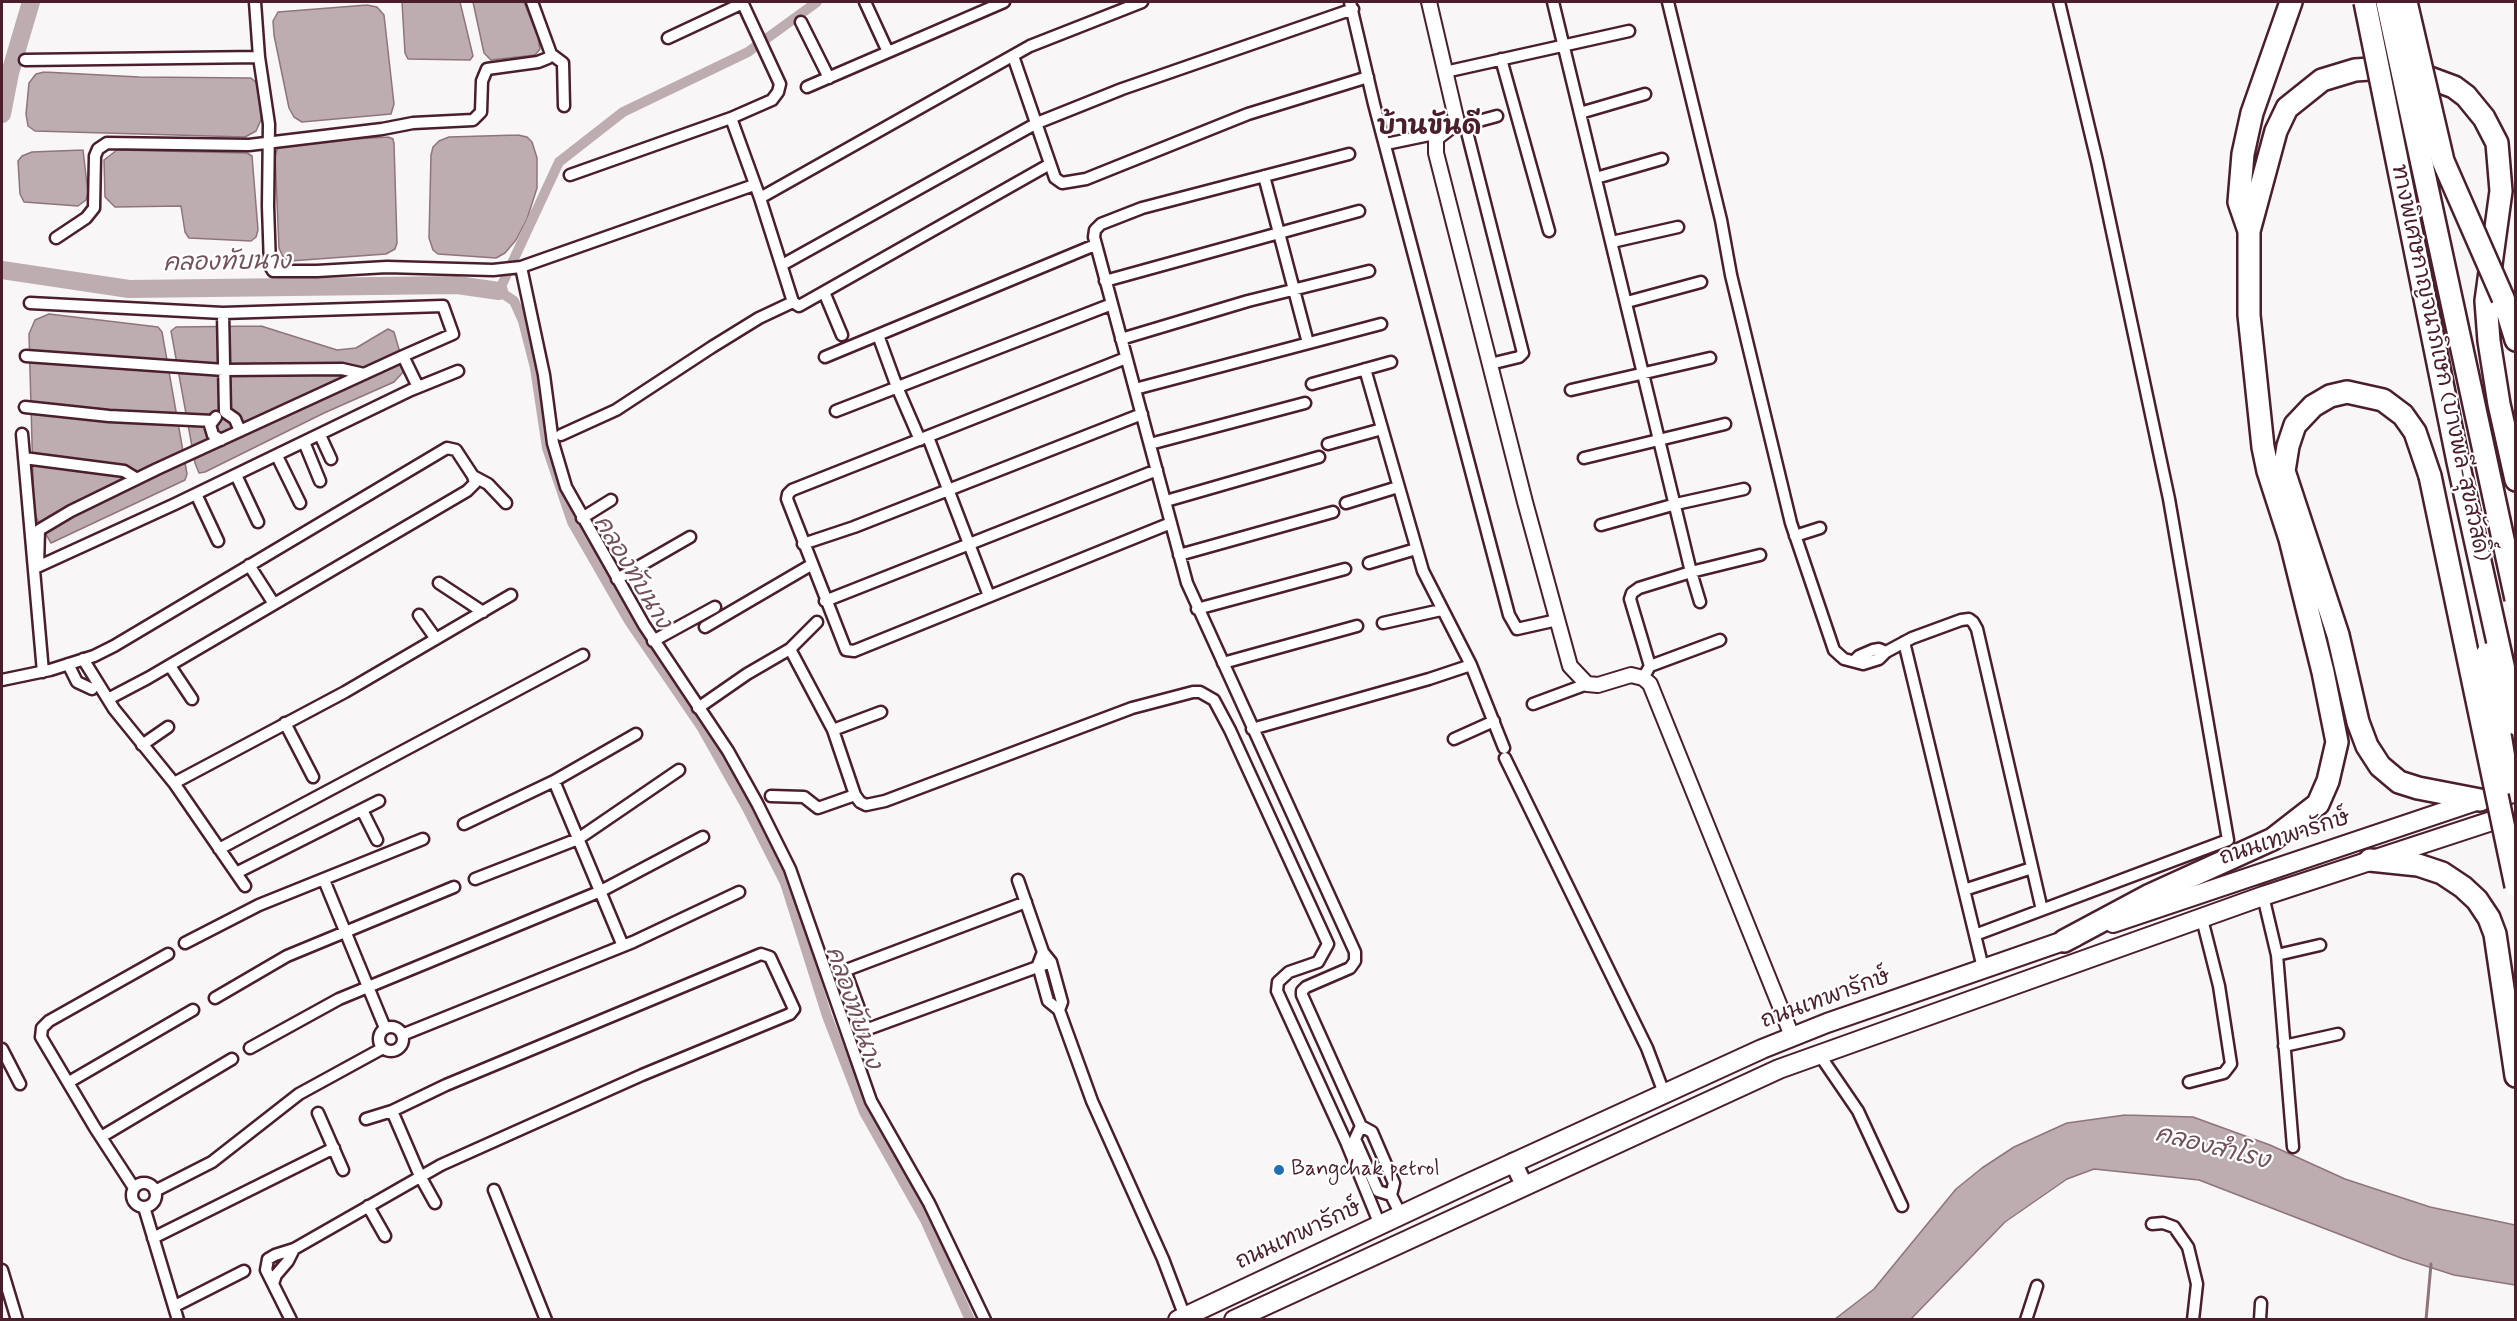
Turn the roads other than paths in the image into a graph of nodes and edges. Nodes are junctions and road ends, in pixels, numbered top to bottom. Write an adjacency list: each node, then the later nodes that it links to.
1 (255, 2): 24 (street)
2 (532, 2): 22 (street)
3 (743, 2): 19 (street); 35 (street)
4 (865, 2): 21 (street)
5 (1005, 2): 21 (street)
6 (1142, 2): 23 (street)
7 (1429, 2): 27 (street)
8 (1553, 2): 20 (street)
9 (1668, 2): 139 (street)
10 (2059, 2): 233 (street)
11 (2365, 2): 116 (highway, ทางพิเศษกาญจนาภิเษก (บางพลี-สุขสวัสดิ์), bridge)
12 (2387, 2): 157 (highway, ทางพิเศษกาญจนาภิเษก (บางพลี-สุขสวัสดิ์), bridge)
13 (2406, 2): 74 (highway, bridge)
14 (2419, 2): 64 (highway)
15 (1352, 5): 28 (street); 36 (street)
16 (2290, 6): 52 (highway)
17 (801, 22): 29 (street)
18 (1629, 31): 20 (street)
19 (668, 38)
20 (1563, 44): 25 (street); 33 (street)
21 (888, 52): 29 (street)
22 (551, 54): 32 (street); 39 (street)
23 (1013, 56): 36 (street); 48 (street)
24 (259, 57): 26 (street); 39 (street)
25 (1501, 59): 27 (street); 51 (street)
26 (25, 60)
27 (1445, 72): 37 (street)
28 (1368, 77): 40 (street); 43 (street)
29 (829, 78): 30 (street)
30 (807, 87)
31 (1644, 94): 33 (street)
32 (564, 105)
33 (1580, 113): 46 (street)
34 (1497, 116): 37 (street)
35 (731, 118): 44 (street); 47 (street)
36 (1037, 123): 43 (street); 57 (street)
37 (1460, 123): 38 (street); 82 (street)
38 (1439, 133): 40 (street); 82 (street)
39 (267, 142): 54 (street); 58 (street)
40 (1386, 144): 166 (street)
41 (1349, 154): 45 (street)
42 (1662, 159): 46 (street)
43 (1050, 164): 63 (street)
44 (570, 175)
45 (1264, 176): 53 (street); 56 (street)
46 (1596, 178): 55 (street)
47 (754, 185): 48 (street); 58 (street)
48 (760, 198): 57 (street)
49 (1359, 211): 53 (street)
50 (1678, 227): 55 (street)
51 (1549, 231)
52 (2249, 231): 121 (highway); 237 (highway)
53 (1279, 234): 60 (street); 62 (street)
54 (56, 238)
55 (1612, 242): 66 (street)
56 (1095, 245): 60 (street); 72 (street)
57 (782, 266): 65 (street)
58 (521, 267): 134 (street)
59 (1369, 271): 62 (street)
60 (1105, 281): 68 (street)
61 (1701, 282): 66 (street)
62 (1294, 290): 73 (street); 75 (street)
63 (824, 292): 65 (street); 71 (street)
64 (2516, 297)
65 (793, 302): 104 (street)
66 (1627, 302): 87 (street)
67 (30, 303): 69 (street)
68 (1112, 304): 73 (street); 90 (street)
69 (223, 313): 77 (street); 84 (street)
70 (1381, 324): 75 (street)
71 (842, 335)
72 (878, 335): 78 (street); 90 (street)
73 (1121, 339): 79 (street)
74 (2516, 340)
75 (1308, 343): 91 (street)
76 (26, 356): 84 (street)
77 (403, 356): 86 (street); 89 (street)
78 (825, 357)
79 (1126, 358): 91 (street); 105 (street)
80 (1710, 358): 87 (street)
81 (1391, 362): 83 (street)
82 (1490, 364): 166 (street)
83 (1365, 369): 88 (street); 100 (street)
84 (224, 370): 86 (street); 96 (street)
85 (458, 371): 89 (street)
86 (365, 374): 101 (street)
87 (1643, 374): 92 (street); 106 (street)
88 (1312, 384)
89 (418, 387): 103 (street)
90 (897, 387): 95 (street); 105 (street)
91 (1135, 389): 97 (street)
92 (1571, 390)
93 (1305, 403): 109 (street)
94 (25, 407): 98 (street)
95 (836, 411)
96 (225, 412): 98 (street); 101 (street)
97 (1142, 414): 109 (street); 124 (street)
98 (213, 421): 107 (street)
99 (1725, 423): 106 (street)
100 (1382, 429): 110 (street); 123 (street)
101 (240, 431): 107 (street)
102 (22, 434): 112 (street)
103 (320, 435): 108 (street); 115 (street)
104 (561, 435)
105 (924, 438): 124 (street); 142 (street)
106 (1660, 439): 114 (street); 132 (street)
107 (221, 440): 120 (street)
108 (304, 442): 111 (street); 122 (street)
109 (1150, 444): 117 (street)
110 (1328, 444)
111 (277, 456): 118 (street); 129 (street)
112 (24, 458): 120 (street); 150 (street)
113 (1319, 458): 128 (street)
114 (1584, 458)
115 (331, 459)
116 (2458, 462): 194 (highway, ทางพิเศษกาญจนาภิเษก (บางพลี-สุขสวัสดิ์), bridge); 212 (highway, bridge)
117 (1157, 470): 128 (street); 143 (street)
118 (236, 475): 126 (street); 135 (street)
119 (473, 476): 130 (street); 148 (street); 160 (street)
120 (137, 479): 150 (street)
121 (2516, 480)
122 (320, 481)
123 (1398, 488): 131 (street); 144 (street)
124 (948, 489): 142 (street); 143 (street)
125 (1744, 489): 132 (street)
126 (196, 494): 141 (street); 150 (street)
127 (611, 501): 134 (street)
128 (1166, 501): 136 (street)
129 (300, 503)
130 (506, 503)
131 (1346, 503)
132 (1676, 504): 137 (street); 152 (street)
133 (1333, 512): 145 (street)
134 (582, 518): 153 (street)
135 (258, 522)
136 (1171, 523): 145 (street); 156 (street)
137 (1601, 525)
138 (1820, 528): 139 (street)
139 (1795, 536): 174 (street)
140 (690, 537): 153 (street)
141 (218, 541)
142 (803, 544): 149 (street)
143 (969, 544): 156 (street); 158 (street)
144 (1416, 549): 147 (street); 163 (street)
145 (1179, 555): 162 (street)
146 (1760, 555): 152 (street)
147 (1369, 563)
148 (249, 565): 160 (street); 177 (street)
149 (811, 565): 158 (street); 170 (street)
150 (36, 567): 182 (street)
151 (1345, 569): 162 (street)
152 (1691, 572): 159 (street); 183 (street)
153 (617, 579): 173 (street)
154 (439, 584): 164 (street)
155 (511, 595): 164 (street)
156 (989, 596): 158 (street)
157 (2516, 599)
158 (825, 601)
159 (1700, 602)
160 (274, 604): 181 (street)
161 (715, 607): 173 (street)
162 (1197, 609): 178 (street)
163 (1441, 610): 168 (street); 180 (street)
164 (483, 612): 171 (street)
165 (419, 615): 171 (street)
166 (1557, 620): 185 (street)
167 (817, 622): 175 (street)
168 (1383, 623)
169 (1358, 626): 178 (street)
170 (705, 627)
171 (436, 639): 193 (street)
172 (1720, 640): 183 (street)
173 (653, 641): 190 (street)
174 (1904, 642): 220 (street); 228 (street)
175 (790, 649): 190 (street); 197 (street)
176 (583, 655): 218 (street)
177 (83, 659): 179 (street); 187 (street)
178 (1222, 663): 196 (street)
179 (68, 664): 182 (street); 186 (street)
180 (1471, 665): 192 (street); 196 (street)
181 (170, 666): 187 (street); 188 (street)
182 (43, 672): 184 (street)
183 (1646, 672): 185 (street); 254 (street)
184 (2, 680)
185 (1587, 684): 189 (street)
186 (92, 689)
187 (108, 699): 200 (street)
188 (192, 699)
189 (1533, 704)
190 (699, 708): 302 (street)
191 (881, 712): 197 (street)
192 (1494, 721): 199 (street); 265 (street)
193 (285, 723): 202 (street); 204 (street)
194 (2516, 724)
195 (168, 728): 200 (street)
196 (1252, 729): 269 (street)
197 (833, 730): 206 (street)
198 (636, 734): 203 (street)
199 (1454, 739)
200 (142, 745): 204 (street)
201 (679, 770): 215 (street)
202 (313, 777)
203 (554, 781): 213 (street); 215 (street)
204 (174, 783): 218 (street)
205 (2516, 788): 208 (main road, ถนนเทพารักษ์)
206 (855, 795): 207 (street); 287 (street)
207 (771, 796)
208 (2480, 800): 226 (highway, bridge); 237 (main road, ถนนเทพารักษ์)
209 (379, 801): 210 (street)
210 (362, 810): 216 (street); 221 (street)
211 (2516, 813): 219 (main road, ถนนเทพารักษ์)
212 (2516, 822)
213 (464, 824)
214 (703, 837): 229 (street)
215 (578, 839): 222 (street); 229 (street)
216 (377, 840)
217 (423, 840): 223 (street)
218 (219, 849): 221 (street)
219 (2370, 860): 231 (main road, ถนนเทพารักษ์); 261 (highway)
220 (2032, 868): 228 (street); 233 (street)
221 (236, 873): 225 (street)
222 (476, 879)
223 (324, 880): 235 (street); 238 (street)
224 (1018, 880): 232 (street)
225 (245, 886)
226 (2516, 886)
227 (454, 887): 235 (street)
228 (1964, 890): 236 (street)
229 (601, 891): 240 (street); 247 (street)
230 (739, 892): 240 (street)
231 (2263, 896): 234 (main road, ถนนเทพารักษ์); 243 (street)
232 (1026, 902): 241 (street); 245 (street)
233 (2042, 910): 236 (street)
234 (2202, 919): 259 (main road, ถนนเทพารักษ์); 263 (street)
235 (346, 932): 247 (street); 248 (street)
236 (1975, 935): 246 (street)
237 (2064, 941): 246 (main road, ถนนเทพารักษ์)
238 (185, 943)
239 (2320, 945): 243 (street)
240 (623, 946): 253 (street)
241 (1042, 952): 244 (street); 245 (street)
242 (168, 954): 262 (street)
243 (2277, 955): 255 (street)
244 (1051, 962): 245 (street); 250 (street)
245 (1038, 965): 250 (street)
246 (1983, 968): 254 (main road, ถนนเทพารักษ์)
247 (369, 986): 251 (street); 256 (street)
248 (215, 998)
249 (193, 1010): 262 (street)
250 (1059, 1010): 297 (street)
251 (385, 1028): 253 (street); 257 (street)
252 (2338, 1034): 255 (street)
253 (402, 1035): 257 (street)
254 (1792, 1036): 265 (main road, ถนนเทพารักษ์)
255 (2284, 1046): 271 (street)
256 (250, 1048)
257 (383, 1048): 279 (street)
258 (2, 1049): 264 (street)
259 (1819, 1054): 276 (main road, ถนนเทพารักษ์); 283 (street)
260 (232, 1059): 270 (street)
261 (2516, 1076)
262 (69, 1082): 270 (street)
263 (2189, 1082)
264 (20, 1084)
265 (1664, 1094): 273 (main road, ถนนเทพารักษ์)
266 (392, 1111): 268 (street); 275 (street); 275 (street)
267 (318, 1113): 272 (street)
268 (366, 1119)
269 (1361, 1126): 280 (street); 280 (street)
270 (101, 1137): 277 (street)
271 (2293, 1147)
272 (334, 1148): 274 (street); 289 (street)
273 (1513, 1162): 276 (main road); 285 (main road, ถนนเทพารักษ์)
274 (343, 1170)
275 (420, 1176): 281 (street); 282 (street)
276 (1524, 1185): 303 (main road, ถนนเทพารักษ์)
277 (134, 1188): 279 (street); 284 (street)
278 (494, 1190): 301 (street)
279 (155, 1191): 284 (street)
280 (1391, 1195): 285 (street)
281 (435, 1203)
282 (368, 1206): 288 (street); 290 (street)
283 (1902, 1206)
284 (144, 1207): 289 (street)
285 (1401, 1215): 287 (main road, ถนนเทพารักษ์)
286 (2152, 1224): 305 (street)
287 (1380, 1225): 297 (main road, ถนนเทพารักษ์)
288 (385, 1236)
289 (153, 1238): 296 (street)
290 (294, 1249): 293 (street); 293 (street)
291 (2, 1270): 298 (street)
292 (244, 1271): 296 (street)
293 (273, 1284): 300 (street)
294 (2037, 1286): 304 (street)
295 (2261, 1303): 306 (street)
296 (175, 1306): 299 (street)
297 (1181, 1318)
298 (17, 1320)
299 (178, 1320)
300 (291, 1320)
301 (546, 1320)
302 (985, 1320)
303 (1234, 1320)
304 (2026, 1320)
305 (2193, 1320)
306 (2260, 1320)

